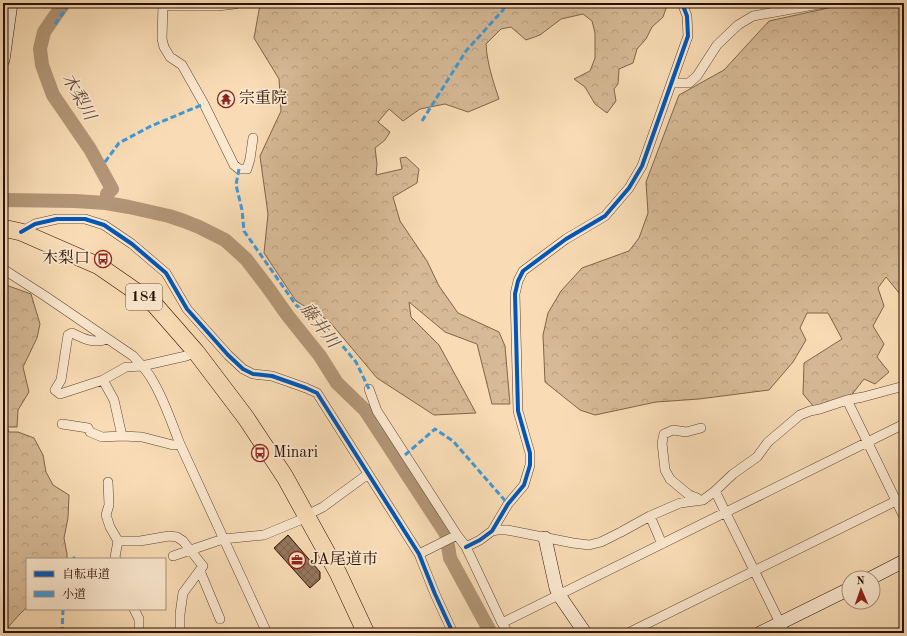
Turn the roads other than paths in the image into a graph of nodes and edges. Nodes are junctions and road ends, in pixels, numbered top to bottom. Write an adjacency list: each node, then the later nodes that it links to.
1 (4, 3): 7 (street)
2 (11, 3): 8 (street)
3 (163, 3): 4 (street); 10 (street)
4 (238, 3)
5 (682, 3): 9 (street)
6 (825, 3): 9 (street)
7 (3, 10)
8 (3, 60)
9 (672, 83): 36 (street)
10 (253, 138)
11 (3, 228): 12 (highway, 184)
12 (22, 232): 15 (highway, 184); 27 (street)
13 (3, 269): 14 (street)
14 (107, 339): 16 (street); 17 (street)
15 (196, 352): 16 (street); 33 (highway, 184)
16 (142, 366): 17 (street); 26 (street)
17 (103, 380): 24 (street)
18 (904, 386): 20 (street)
19 (369, 389): 37 (street)
20 (847, 400): 25 (street); 29 (street)
21 (62, 424): 24 (street)
22 (904, 424): 25 (street)
23 (701, 428): 31 (street)
24 (122, 436): 26 (street)
25 (868, 442): 30 (street); 32 (street)
26 (180, 444): 38 (street)
27 (368, 474): 33 (street); 44 (street)
28 (108, 482): 40 (street)
29 (714, 491): 31 (street); 32 (street)
30 (900, 499): 35 (street); 49 (street)
31 (699, 500): 34 (street)
32 (726, 512): 41 (street); 49 (street)
33 (307, 515): 38 (street); 60 (highway, 184)
34 (650, 516): 39 (street); 41 (street)
35 (904, 517)
36 (492, 531): 39 (street); 42 (street)
37 (455, 536): 42 (street); 44 (street)
38 (223, 538): 43 (street); 57 (street)
39 (545, 538): 52 (street)
40 (118, 541): 43 (street); 46 (street)
41 (662, 544): 52 (street)
42 (466, 547): 55 (street)
43 (190, 550): 45 (street); 48 (street)
44 (423, 552): 61 (street)
45 (173, 556)
46 (116, 558)
47 (904, 561): 50 (street)
48 (200, 571): 54 (street); 59 (street)
49 (755, 571): 56 (street); 64 (street)
50 (881, 573)
51 (841, 594): 56 (street)
52 (559, 595): 55 (street); 63 (street)
53 (134, 610): 58 (street)
54 (220, 619)
55 (502, 623): 62 (street)
56 (783, 628): 65 (street)
57 (264, 632)
58 (140, 633)
59 (180, 633)
60 (366, 633)
61 (453, 633)
62 (508, 633)
63 (585, 633)
64 (628, 633)
65 (760, 633)

